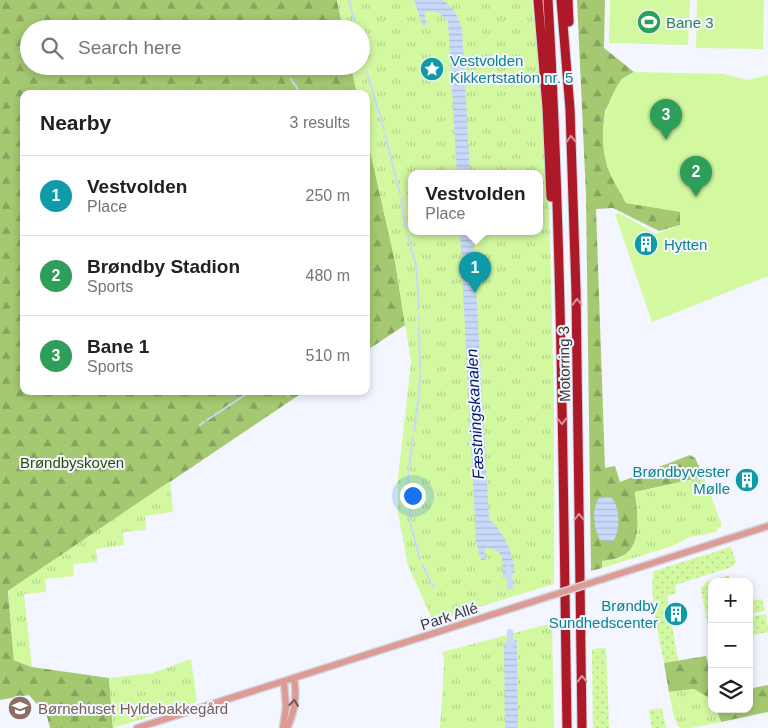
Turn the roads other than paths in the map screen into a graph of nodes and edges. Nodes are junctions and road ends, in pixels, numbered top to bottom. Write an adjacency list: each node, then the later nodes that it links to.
1 (538, 0): 6 (highway)
2 (548, 0): 6 (highway, Motorring 3)
3 (561, 0): 5 (highway, Motorring 3)
4 (568, 0): 5 (highway)
5 (570, 109): 13 (highway, Motorring 3, one-way to 5)
6 (560, 276): 12 (highway, Motorring 3, one-way to 12)
7 (768, 526): 8 (street, Park Allé, bridge)
8 (294, 678): 9 (street, Park Allé); 11 (street, one-way to 8)
9 (284, 681): 10 (street, Park Allé); 11 (street)
10 (137, 728)
11 (285, 728)
12 (568, 728)
13 (582, 728)

